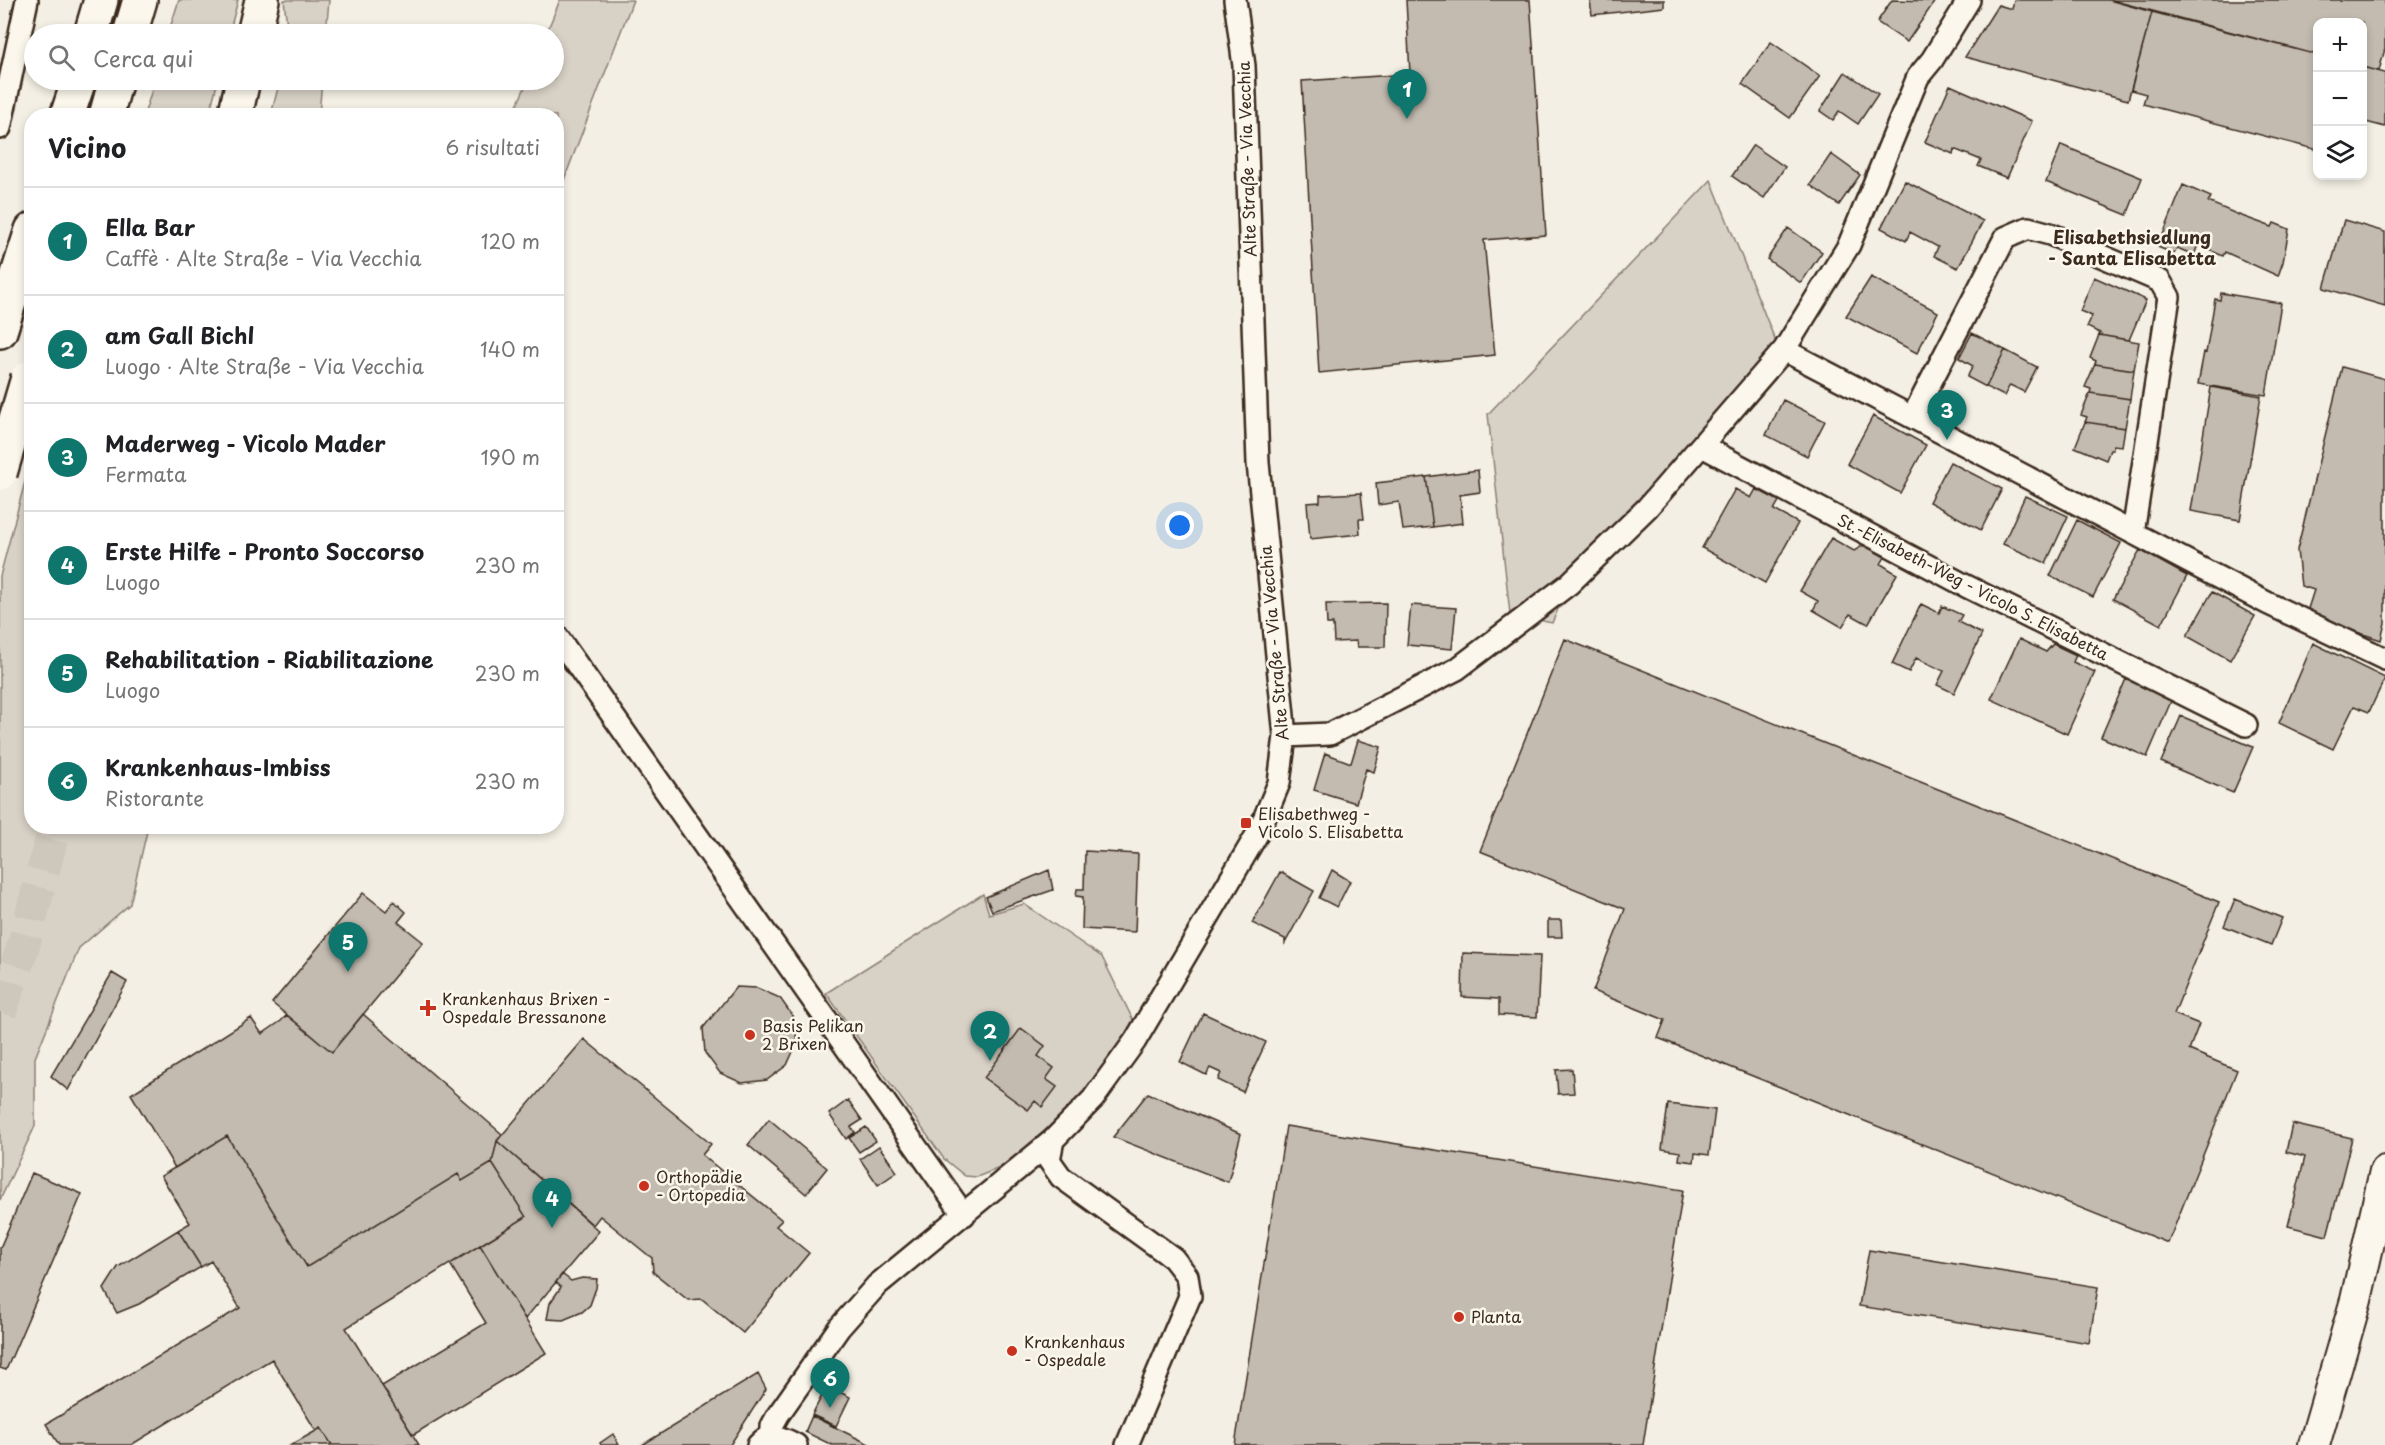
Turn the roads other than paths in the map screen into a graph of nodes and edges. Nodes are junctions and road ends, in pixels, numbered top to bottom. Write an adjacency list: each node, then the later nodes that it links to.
1 (27, 0): 16 (street)
2 (101, 0): 7 (main road)
3 (140, 0): 8 (main road)
4 (262, 0): 9 (main road)
5 (1235, 0): 28 (street, Alte Straße - Via Vecchia)
6 (1969, 0): 19 (street)
7 (94, 24)
8 (133, 24)
9 (256, 24)
10 (76, 90): 13 (main road)
11 (114, 90): 14 (main road)
12 (241, 90): 15 (main road)
13 (70, 108)
14 (108, 108)
15 (237, 108)
16 (0, 128)
17 (24, 255): 18 (main road)
18 (0, 331)
19 (1784, 350): 21 (street); 22 (street)
20 (24, 393): 23 (main road, bridge)
21 (1912, 416): 24 (street); 24 (street)
22 (1702, 446): 27 (street, St.-Elisabeth-Weg - Vicolo S. Elisabetta); 28 (street)
23 (0, 473)
24 (2133, 533): 26 (street)
25 (564, 646): 31 (street)
26 (2385, 659)
27 (2246, 725)
28 (1285, 736): 29 (street, Alte Straße - Via Vecchia)
29 (1053, 1140): 31 (street, Alte Straße - Via Vecchia); 34 (street)
30 (2385, 1171): 35 (main road)
31 (964, 1215): 32 (street, Alte Straße - Via Vecchia)
32 (765, 1441): 33 (street)
33 (796, 1445)
34 (1127, 1445)
35 (2314, 1445)

